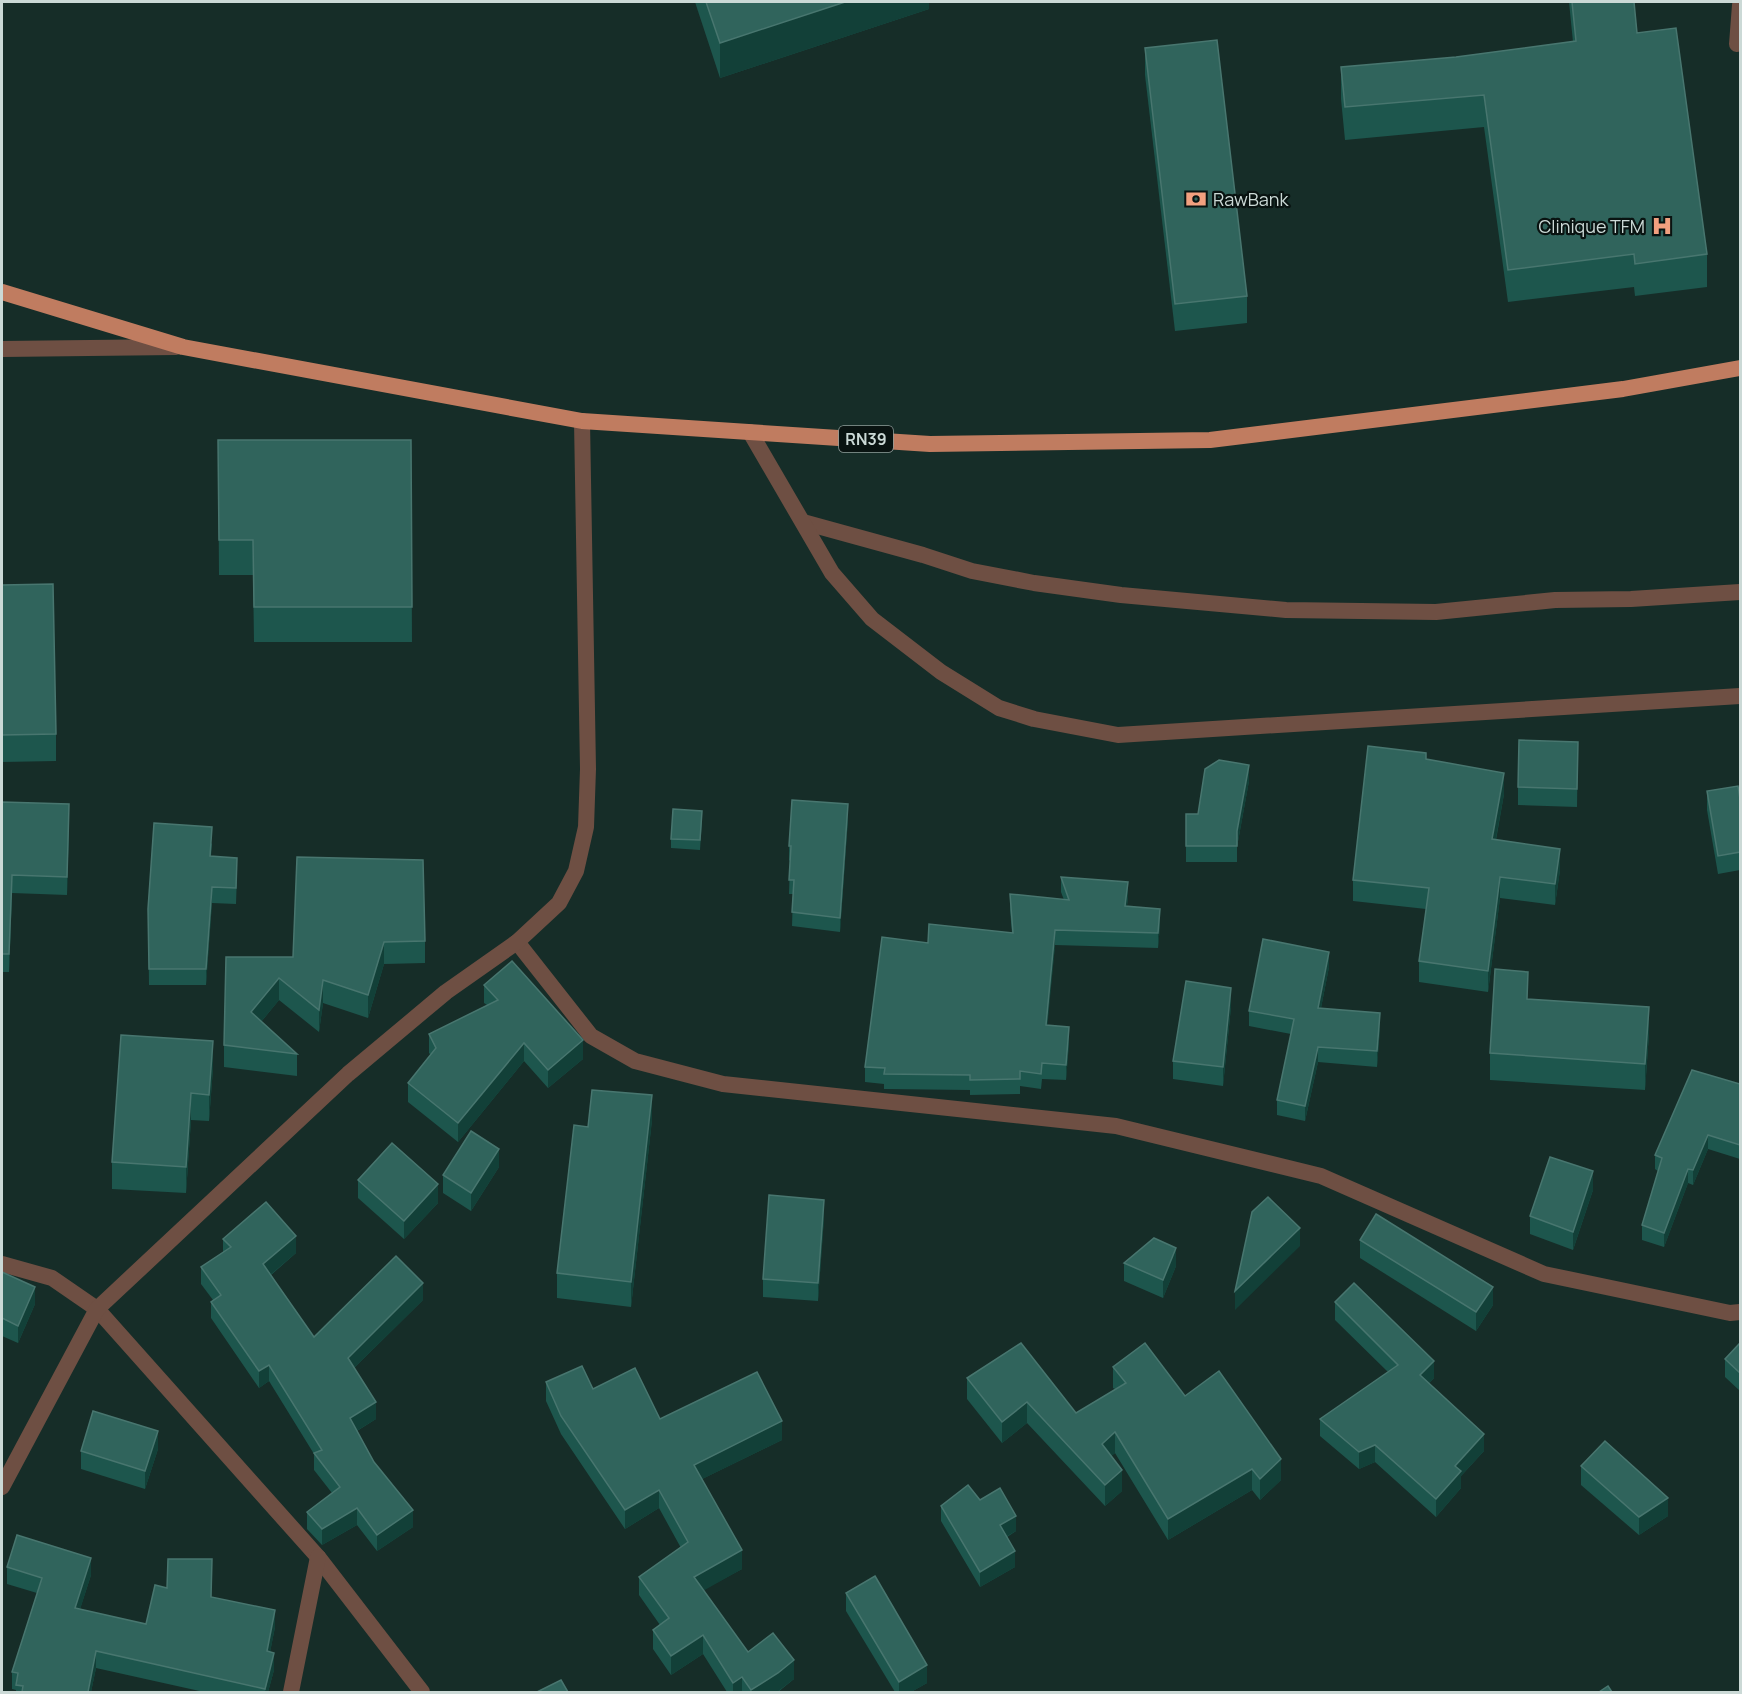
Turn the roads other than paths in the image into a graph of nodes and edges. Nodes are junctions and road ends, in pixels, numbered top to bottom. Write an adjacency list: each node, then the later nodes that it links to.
1 (1740, 5): 2 (street)
2 (1737, 44)
3 (2, 292): 4 (highway, RN39)
4 (183, 346): 5 (street); 7 (highway, RN39)
5 (2, 349)
6 (1740, 368): 8 (highway, RN39)
7 (582, 421): 8 (highway, RN39); 12 (street)
8 (750, 432): 9 (street)
9 (803, 522): 10 (street); 11 (street)
10 (1740, 592)
11 (1740, 696)
12 (517, 942): 14 (street); 15 (street)
13 (2, 1264): 14 (street)
14 (97, 1309): 16 (street); 17 (street)
15 (1740, 1312)
16 (2, 1487)
17 (318, 1557): 18 (street); 19 (street)
18 (291, 1692)
19 (422, 1692)

